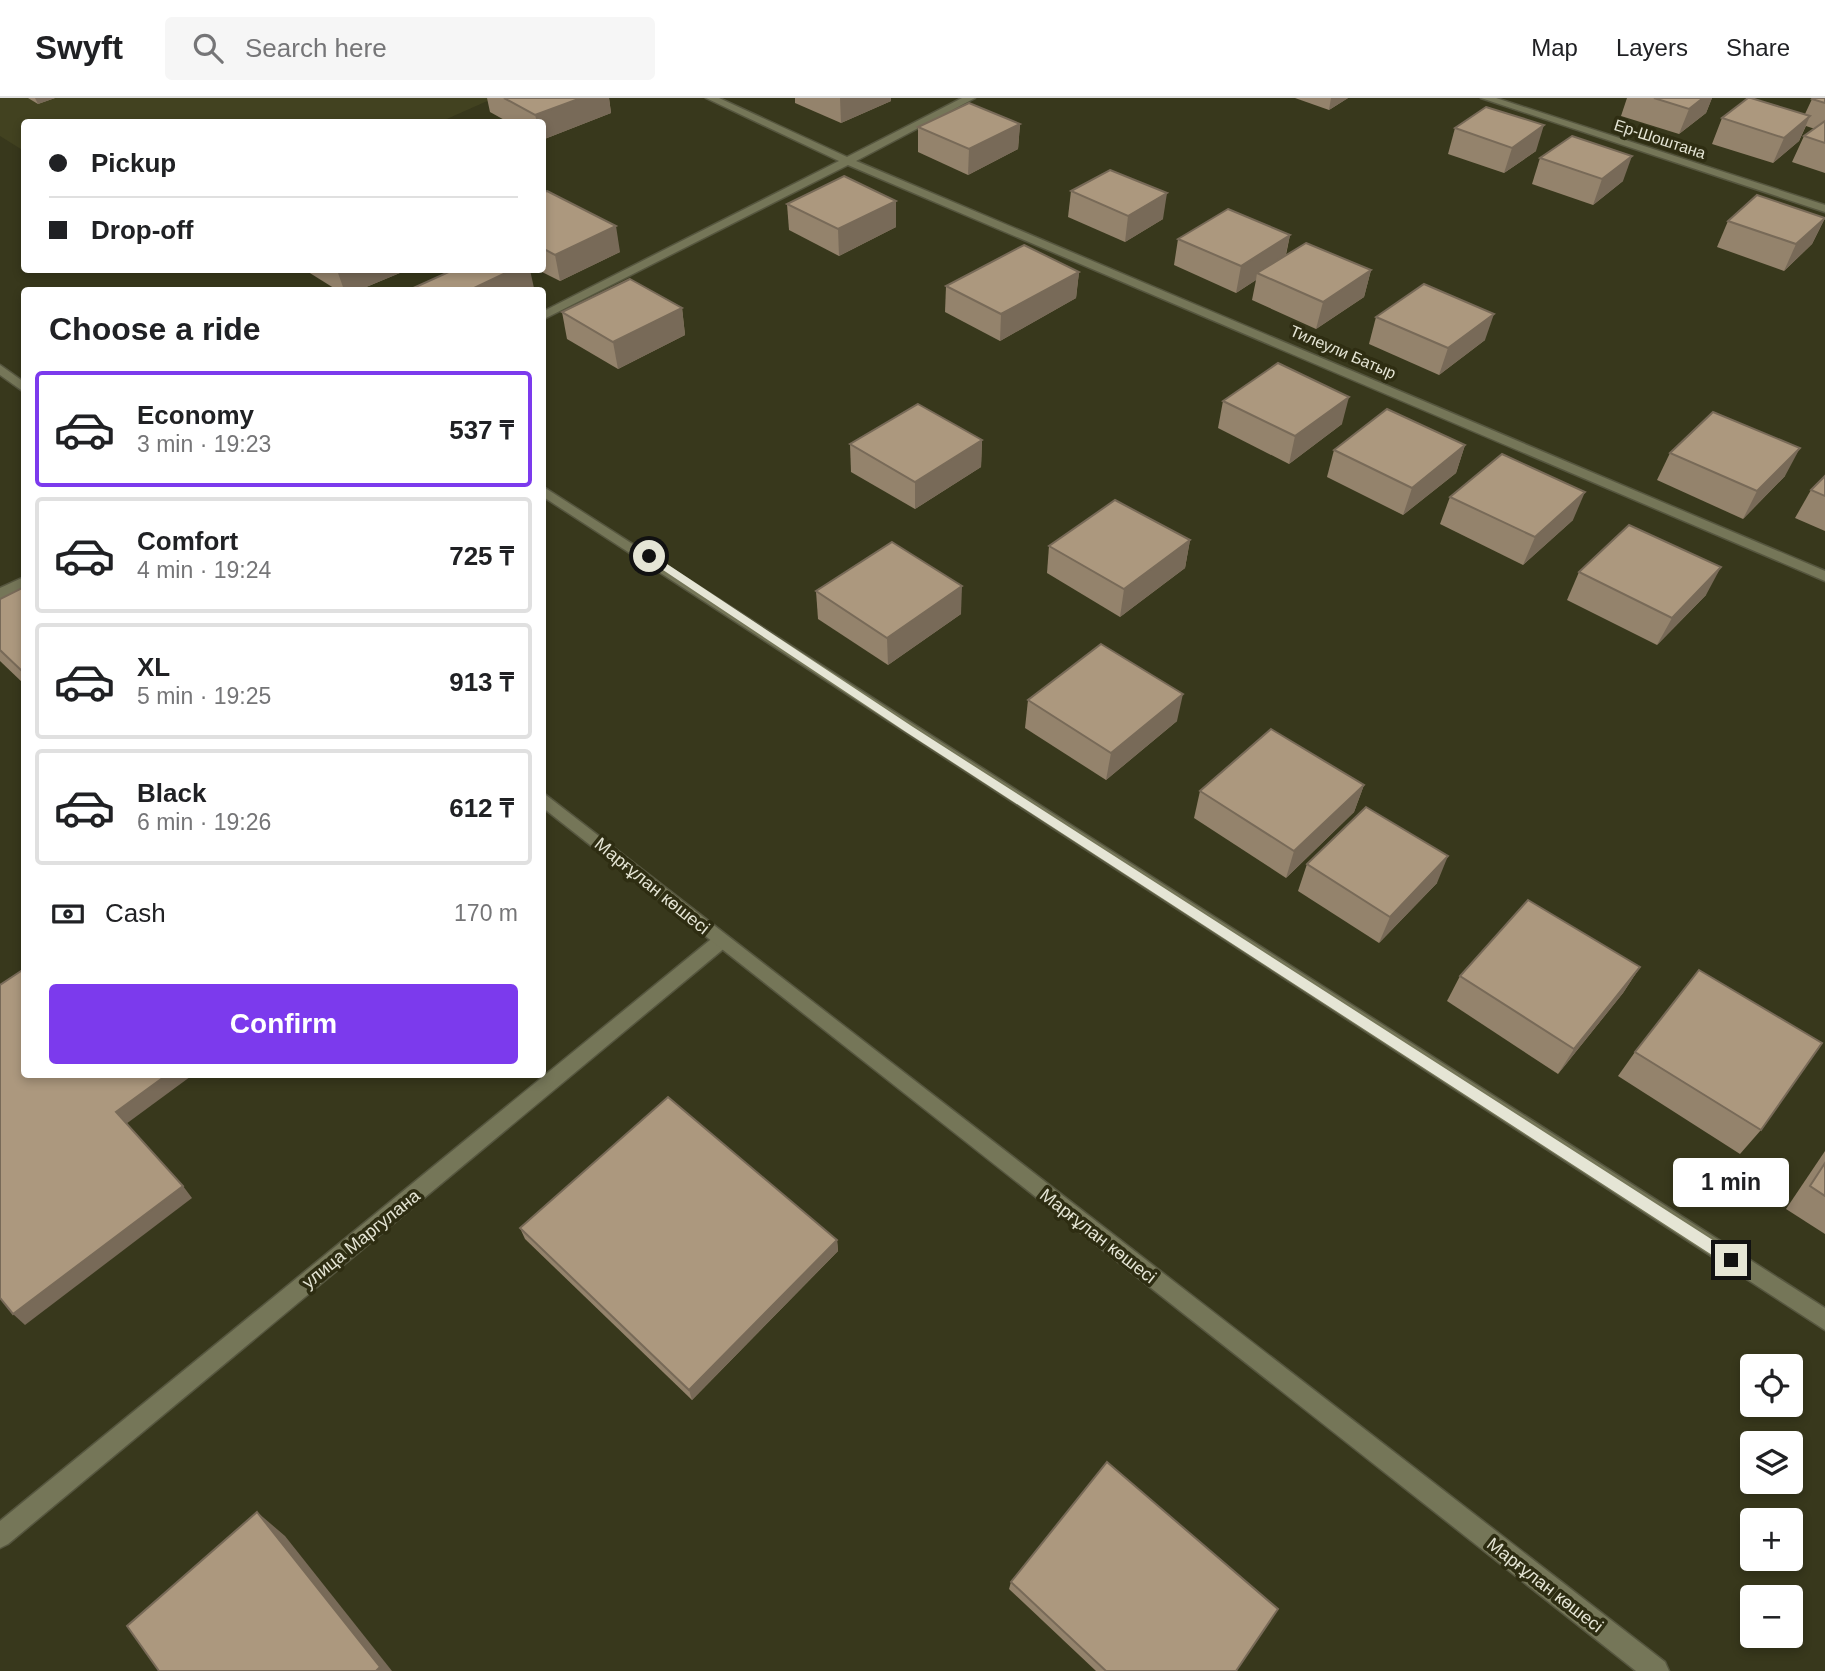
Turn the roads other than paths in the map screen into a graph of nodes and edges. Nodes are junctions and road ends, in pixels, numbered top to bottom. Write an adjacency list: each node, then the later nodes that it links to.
1 (711, 98): 4 (street, Тилеули Батыр)
2 (970, 98): 4 (street)
3 (1486, 98): 5 (street, Ер-Шоштана)
4 (848, 161): 6 (street); 10 (street, Тилеули Батыр)
5 (1825, 209)
6 (546, 315)
7 (0, 369): 8 (street)
8 (21, 386)
9 (546, 491): 15 (street)
10 (1825, 576)
11 (21, 584): 12 (street)
12 (0, 594)
13 (546, 802): 14 (street, Марғұлан көшесі)
14 (721, 941): 16 (street, улица Маргулана); 17 (street, Марғұлан көшесі)
15 (1825, 1320)
16 (0, 1536)
17 (1656, 1671)

